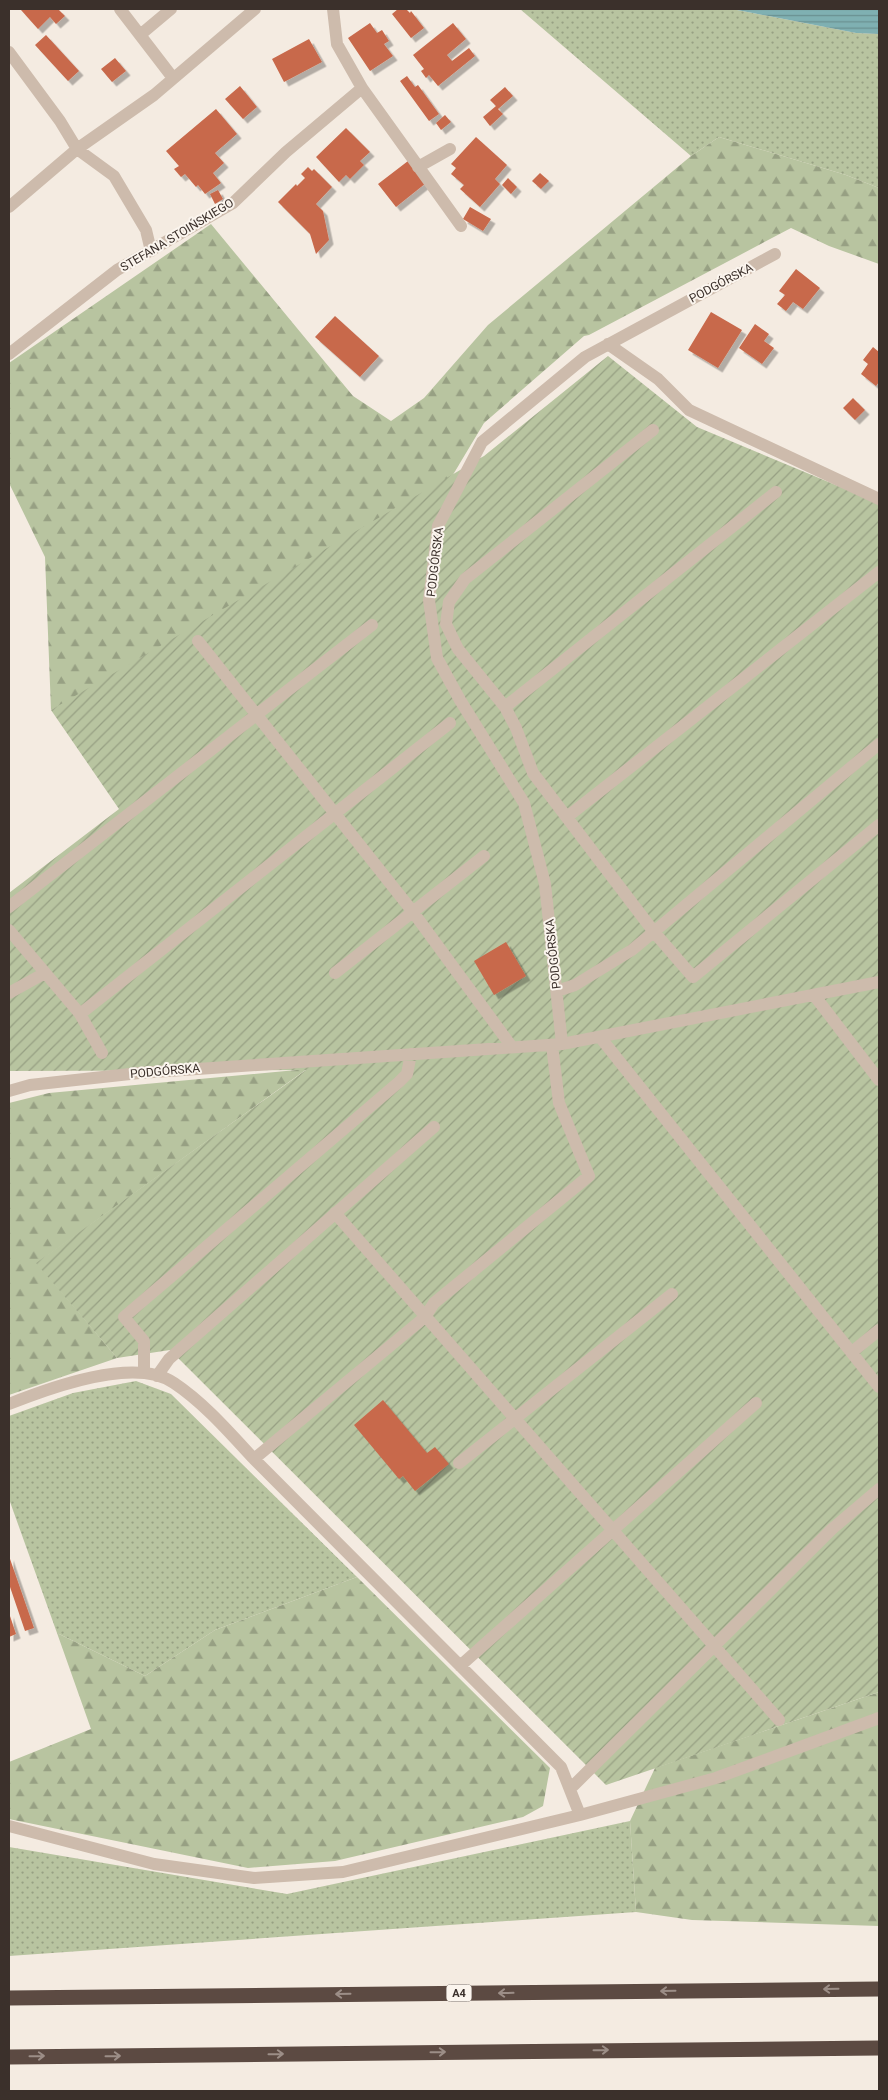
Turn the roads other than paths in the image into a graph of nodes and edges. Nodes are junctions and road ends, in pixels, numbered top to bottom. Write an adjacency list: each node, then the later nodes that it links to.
1 (120, 9): 5 (street)
2 (171, 9): 5 (street)
3 (255, 9): 7 (street)
4 (333, 9): 8 (street)
5 (140, 35): 7 (street)
6 (9, 52): 9 (street)
7 (173, 78): 9 (street)
8 (362, 88): 11 (street); 14 (street, STEFANA STOIŃSKIEGO)
9 (78, 149): 12 (street); 14 (street)
10 (450, 149): 11 (street)
11 (418, 167): 13 (street)
12 (9, 207)
13 (461, 226)
14 (151, 251): 17 (street, STEFANA STOIŃSKIEGO)
15 (775, 254): 16 (street, PODGÓRSKA)
16 (608, 344): 20 (street); 39 (street, PODGÓRSKA)
17 (9, 354)
18 (653, 430): 24 (street)
19 (776, 492): 24 (street)
20 (879, 499)
21 (879, 572): 29 (street)
22 (372, 625): 25 (street)
23 (198, 641): 25 (street)
24 (506, 707): 29 (street)
25 (256, 714): 28 (street); 32 (street)
26 (450, 723): 28 (street)
27 (879, 744): 35 (street)
28 (335, 813): 33 (street); 42 (street)
29 (566, 817): 35 (street)
30 (879, 825): 35 (street)
31 (484, 856): 33 (street)
32 (9, 907)
33 (413, 912): 37 (street); 45 (street)
34 (9, 930): 36 (street)
35 (654, 932): 39 (street)
36 (45, 972): 40 (street); 42 (street)
37 (336, 973)
38 (879, 982): 41 (street, PODGÓRSKA)
39 (557, 991): 44 (street, PODGÓRSKA)
40 (9, 993)
41 (814, 995): 43 (street, PODGÓRSKA); 48 (street)
42 (80, 1014): 46 (street)
43 (600, 1037): 44 (street, PODGÓRSKA); 55 (street)
44 (557, 1044): 45 (street, PODGÓRSKA); 53 (street)
45 (512, 1047): 47 (street, PODGÓRSKA)
46 (102, 1053)
47 (411, 1054): 49 (street, PODGÓRSKA); 56 (street)
48 (879, 1080)
49 (9, 1091)
50 (434, 1127): 51 (street)
51 (335, 1213): 53 (street); 56 (street)
52 (672, 1294): 60 (street)
53 (425, 1316): 60 (street); 61 (street)
54 (879, 1330): 55 (street)
55 (852, 1352): 57 (street)
56 (151, 1374): 59 (street); 61 (street)
57 (879, 1387)
58 (756, 1403): 64 (street)
59 (9, 1404)
60 (515, 1418): 62 (street); 64 (street)
61 (254, 1459): 66 (street)
62 (459, 1463)
63 (879, 1489): 65 (street)
64 (613, 1530): 65 (street); 66 (street)
65 (714, 1646): 68 (street); 69 (street)
66 (460, 1666): 69 (street)
67 (879, 1718): 70 (street)
68 (779, 1720)
69 (570, 1789): 70 (street)
70 (580, 1815): 71 (street)
71 (9, 1826)
72 (879, 1989): 73 (highway, A4, one-way to 73)
73 (9, 1998)
74 (879, 2048): 75 (highway, one-way to 74)
75 (9, 2057)

